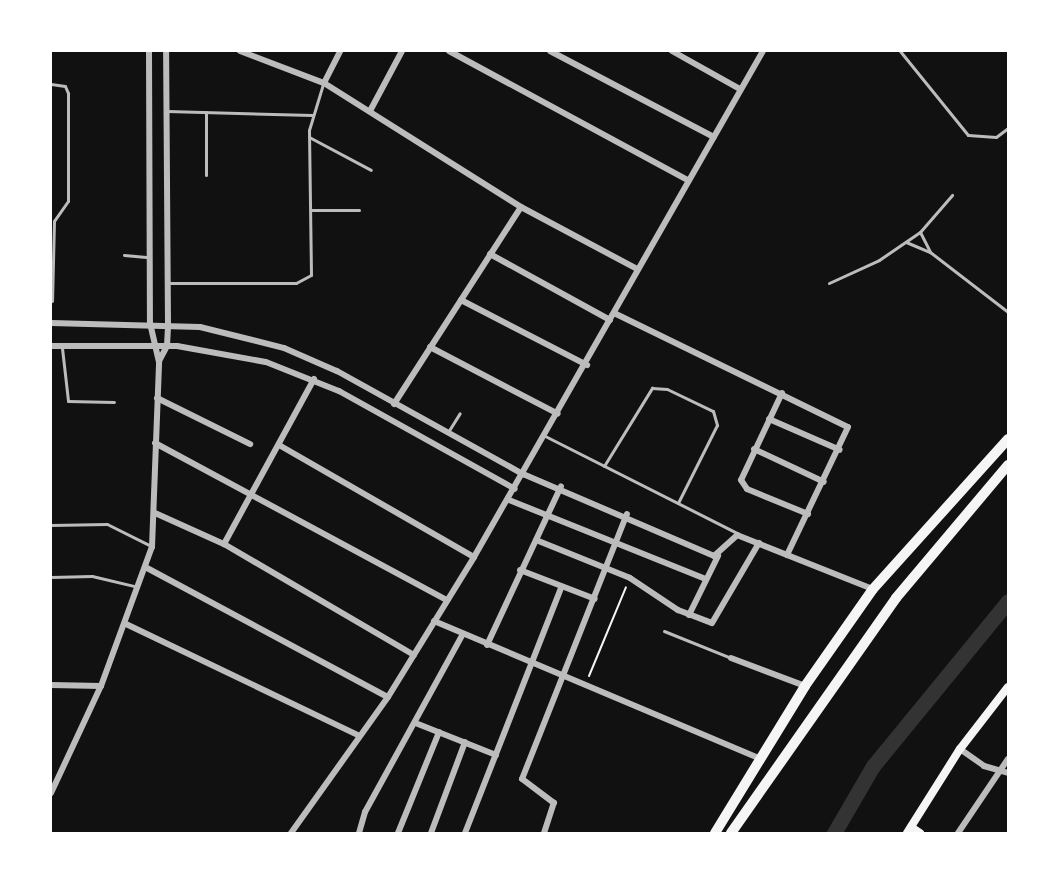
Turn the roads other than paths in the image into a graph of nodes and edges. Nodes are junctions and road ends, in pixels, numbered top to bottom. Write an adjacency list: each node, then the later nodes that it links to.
1 (149, 51): 34 (street)
2 (166, 51): 14 (street)
3 (240, 51): 11 (street)
4 (340, 51): 11 (street)
5 (402, 51): 15 (street)
6 (449, 51): 23 (street)
7 (550, 51): 20 (street)
8 (672, 51): 13 (street)
9 (763, 51): 13 (street)
10 (900, 51): 18 (lane)
11 (324, 82): 15 (street); 17 (lane)
12 (51, 84): 28 (lane)
13 (741, 89): 20 (street)
14 (166, 111): 16 (lane); 36 (street)
15 (370, 111): 25 (street)
16 (206, 112): 17 (lane); 22 (lane)
17 (312, 115): 19 (lane)
18 (1008, 128)
19 (309, 137): 21 (lane); 26 (lane)
20 (714, 137): 23 (street)
21 (371, 170)
22 (206, 175)
23 (688, 180): 35 (street)
24 (952, 195): 29 (lane)
25 (521, 207): 32 (street); 35 (street)
26 (311, 210): 27 (lane); 36 (lane)
27 (359, 210)
28 (52, 221): 38 (lane)
29 (920, 232): 30 (lane); 31 (lane)
30 (906, 242): 31 (lane); 37 (lane)
31 (930, 252): 41 (lane)
32 (490, 254): 39 (street); 43 (street)
33 (124, 255): 34 (lane)
34 (150, 257): 45 (street)
35 (637, 270): 42 (street)
36 (167, 283): 46 (street)
37 (829, 283)
38 (52, 284): 40 (lane)
39 (461, 300): 51 (street); 53 (street)
40 (52, 301)
41 (1008, 312)
42 (614, 313): 43 (street); 55 (street)
43 (610, 320): 53 (street)
44 (51, 323): 45 (street)
45 (150, 323): 46 (street); 47 (street)
46 (168, 324): 50 (street); 58 (street)
47 (151, 345): 49 (street); 50 (street); 52 (street)
48 (51, 346): 49 (street)
49 (62, 346): 57 (lane)
50 (167, 346): 52 (street); 54 (street)
51 (430, 347): 58 (street); 60 (street)
52 (159, 361): 56 (street)
53 (586, 365): 60 (street)
54 (314, 379): 67 (street); 75 (street)
55 (782, 393): 61 (street); 69 (street)
56 (157, 398): 65 (street); 66 (street)
57 (114, 402)
58 (394, 404): 62 (street)
59 (460, 413): 62 (lane)
60 (558, 414): 63 (street)
61 (769, 419): 68 (street); 69 (street)
62 (448, 433): 72 (street)
63 (545, 436): 71 (lane); 72 (street)
64 (1008, 439): 100 (highway)
65 (155, 443): 76 (street); 79 (street)
66 (250, 444)
67 (279, 445): 76 (street); 92 (street)
68 (754, 449): 73 (street); 81 (street)
69 (840, 450): 73 (street)
70 (1008, 465): 118 (highway)
71 (604, 466): 78 (lane); 78 (lane)
72 (523, 474): 74 (street); 75 (street)
73 (824, 482): 81 (street)
74 (561, 486): 80 (street); 82 (street)
75 (515, 489): 77 (street)
76 (250, 497): 87 (street); 101 (street)
77 (509, 500): 82 (street); 92 (street)
78 (678, 503): 84 (lane)
79 (155, 513): 87 (street); 89 (street)
80 (627, 514): 86 (street); 90 (street)
81 (808, 514): 91 (street)
82 (547, 516): 85 (street); 86 (street)
83 (51, 525): 89 (lane)
84 (744, 537): 88 (street); 90 (street)
85 (536, 540): 94 (street); 95 (street)
86 (613, 540): 94 (street); 97 (street)
87 (224, 543): 109 (street)
88 (759, 543): 91 (street); 103 (street)
89 (152, 547): 93 (street)
90 (718, 555): 97 (street)
91 (787, 555): 100 (street)
92 (474, 557): 101 (street)
93 (147, 568): 98 (street); 117 (street)
94 (605, 568): 102 (street); 103 (street)
95 (520, 570): 99 (street); 108 (street)
96 (51, 577): 98 (lane)
97 (706, 579): 103 (street)
98 (140, 587): 105 (street)
99 (561, 588): 102 (street); 111 (street)
100 (873, 589): 115 (highway)
101 (447, 600): 104 (street)
102 (595, 600): 112 (street)
103 (689, 615)
104 (434, 621): 107 (street); 109 (street)
105 (126, 624): 114 (street); 121 (street)
106 (664, 632): 110 (lane)
107 (463, 634): 108 (street); 119 (street)
108 (487, 645): 111 (street)
109 (414, 656): 117 (street)
110 (731, 657): 115 (street)
111 (532, 663): 112 (street); 124 (street)
112 (566, 676): 125 (street); 136 (street)
113 (51, 685): 114 (street)
114 (101, 686): 129 (street)
115 (805, 686): 118 (highway); 125 (highway)
116 (1008, 687): 123 (main road)
117 (388, 697): 121 (street)
118 (822, 698): 138 (highway)
119 (418, 724): 120 (street); 132 (street)
120 (439, 732): 122 (street); 133 (street)
121 (360, 736): 131 (street)
122 (465, 742): 124 (street); 134 (street)
123 (960, 749): 127 (street); 130 (main road)
124 (496, 755): 135 (street)
125 (759, 758): 137 (highway)
126 (1008, 759): 127 (street)
127 (998, 772): 128 (street); 140 (street)
128 (1008, 773)
129 (51, 793)
130 (909, 830): 139 (main road)
131 (291, 833)
132 (359, 833)
133 (398, 833)
134 (431, 833)
135 (465, 833)
136 (544, 833)
137 (715, 833)
138 (731, 833)
139 (920, 833)
140 (958, 833)

